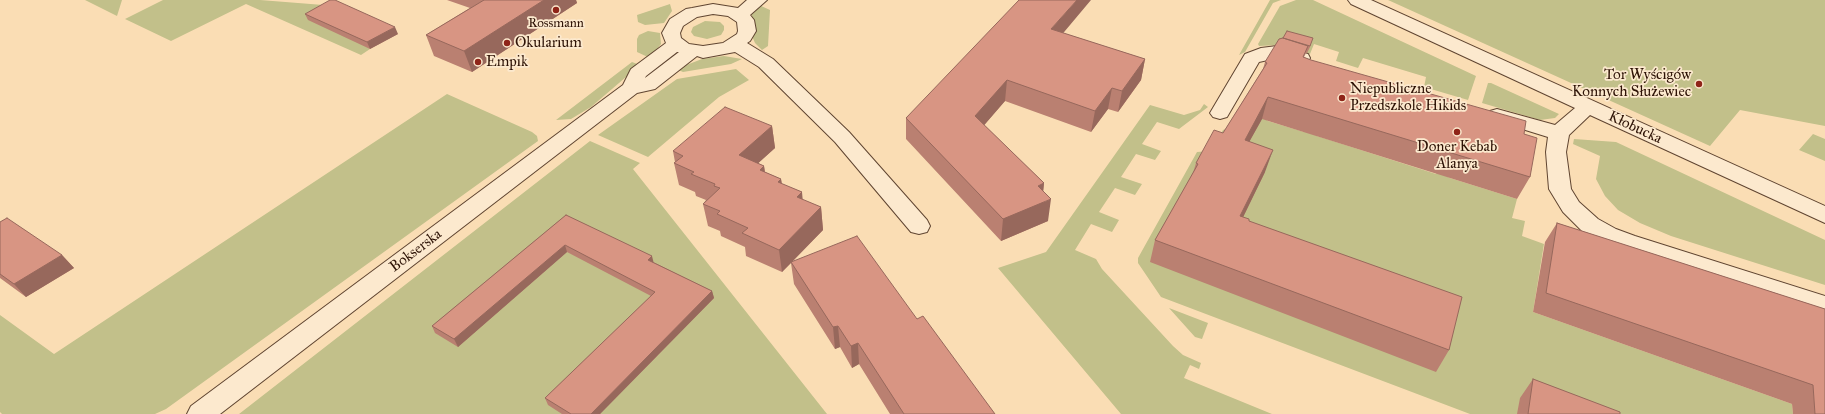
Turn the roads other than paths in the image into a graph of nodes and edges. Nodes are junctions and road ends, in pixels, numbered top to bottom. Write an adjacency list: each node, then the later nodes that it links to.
1 (758, 0): 3 (street)
2 (1357, 0): 7 (street, Kłobucka)
3 (733, 8): 4 (street); 5 (street)
4 (735, 44): 5 (street); 12 (street)
5 (684, 47): 14 (street, Bokserska)
6 (1317, 63): 9 (street)
7 (1588, 106): 10 (street); 11 (street, Kłobucka)
8 (1483, 111): 10 (street)
9 (1220, 113)
10 (1559, 133): 13 (street)
11 (1825, 215)
12 (919, 226)
13 (1825, 305)
14 (200, 414)

